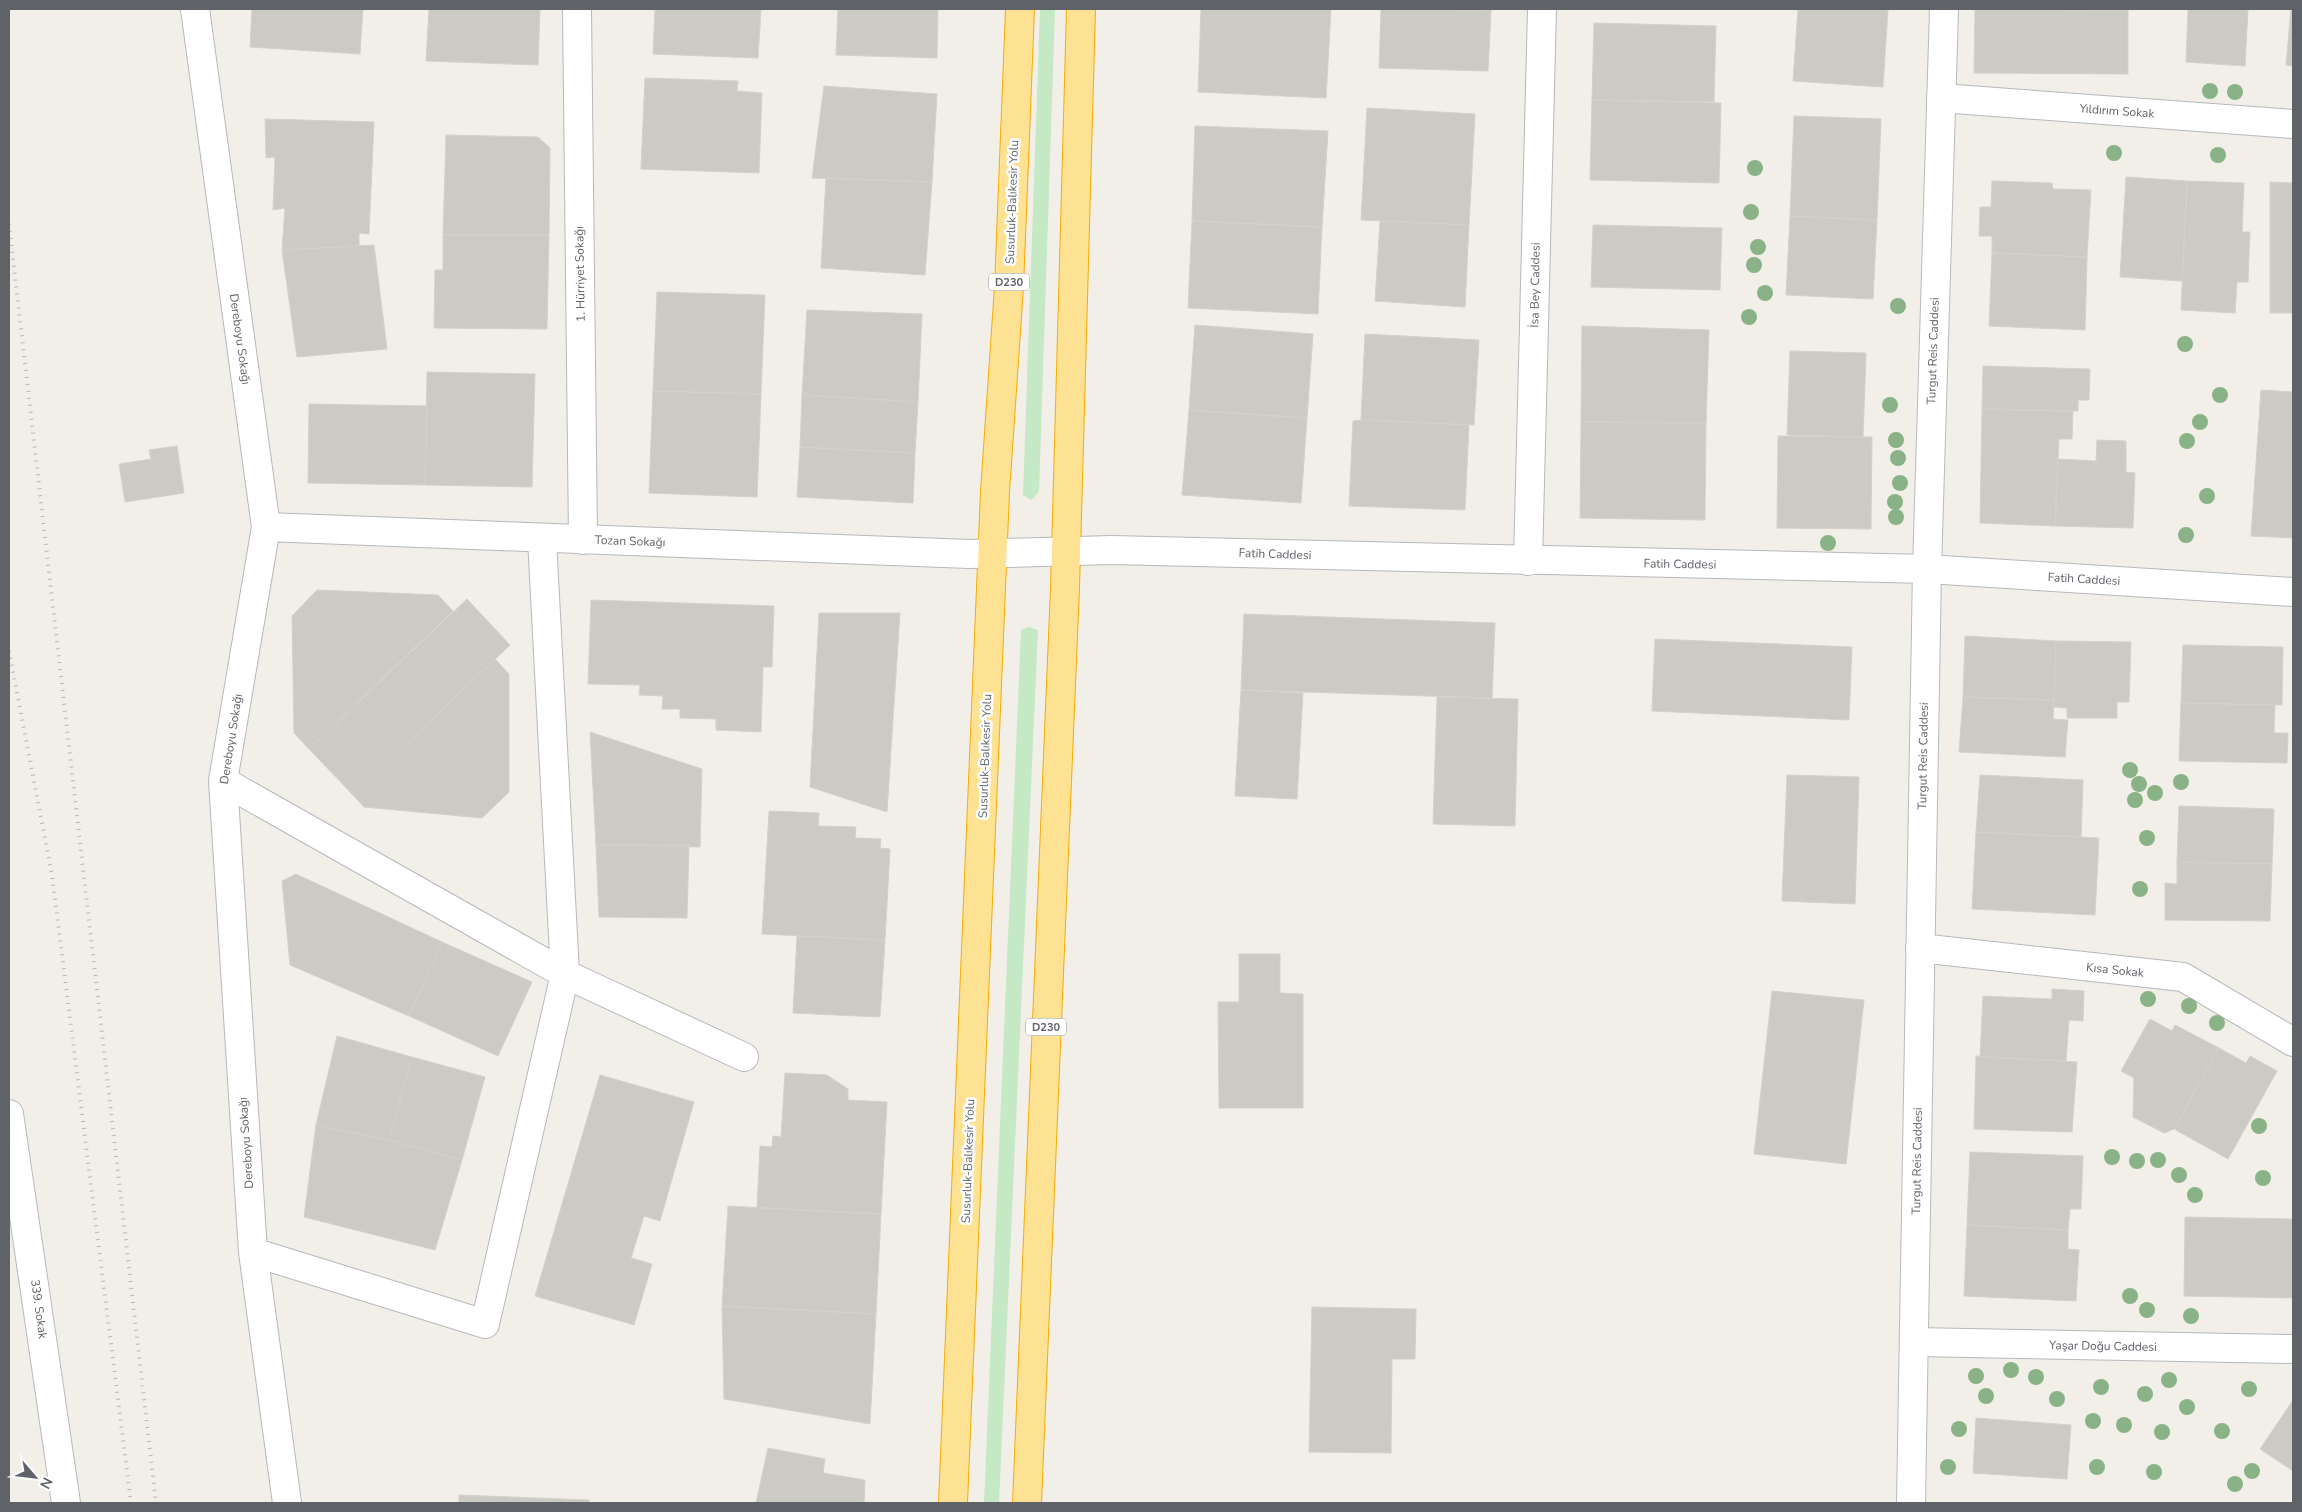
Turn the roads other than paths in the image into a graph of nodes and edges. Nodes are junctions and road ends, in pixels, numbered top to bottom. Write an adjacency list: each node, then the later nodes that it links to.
1 (195, 9): 9 (street, Dereboyu Sokağı)
2 (577, 9): 11 (street, 1. Hürriyet Sokağı)
3 (1020, 9): 13 (highway, Susurluk-Balıkesir Yolu / D230)
4 (1081, 9): 12 (highway, D230)
5 (1542, 9): 14 (street, İsa Bey Caddesi)
6 (1944, 9): 7 (street, Turgut Reis Caddesi)
7 (1941, 98): 8 (street, Yıldırım Sokak); 15 (street, Turgut Reis Caddesi)
8 (2293, 124)
9 (266, 527): 10 (street, Tozan Sokağı); 17 (street, Dereboyu Sokağı)
10 (542, 538): 11 (street, Tozan Sokağı); 19 (street)
11 (583, 540): 13 (street, Tozan Sokağı)
12 (1065, 551): 13 (street, Tozan Sokağı); 14 (street, Fatih Caddesi); 29 (highway, D230)
13 (994, 554): 28 (highway, Susurluk-Balıkesir Yolu / D230)
14 (1528, 561): 15 (street, Fatih Caddesi)
15 (1927, 569): 16 (street, Fatih Caddesi); 18 (street, Turgut Reis Caddesi)
16 (2293, 592)
17 (222, 782): 19 (street); 23 (street, Dereboyu Sokağı)
18 (1920, 948): 20 (street, Kısa Sokak); 24 (street, Turgut Reis Caddesi)
19 (565, 974): 21 (street); 23 (street)
20 (2293, 1042)
21 (744, 1057)
22 (9, 1114): 26 (street, 339. Sokak)
23 (253, 1252): 27 (street, Dereboyu Sokağı)
24 (1914, 1342): 25 (street, Yaşar Doğu Caddesi); 30 (street, Turgut Reis Caddesi)
25 (2293, 1349)
26 (66, 1503)
27 (287, 1503)
28 (953, 1503)
29 (1027, 1503)
30 (1911, 1503)

